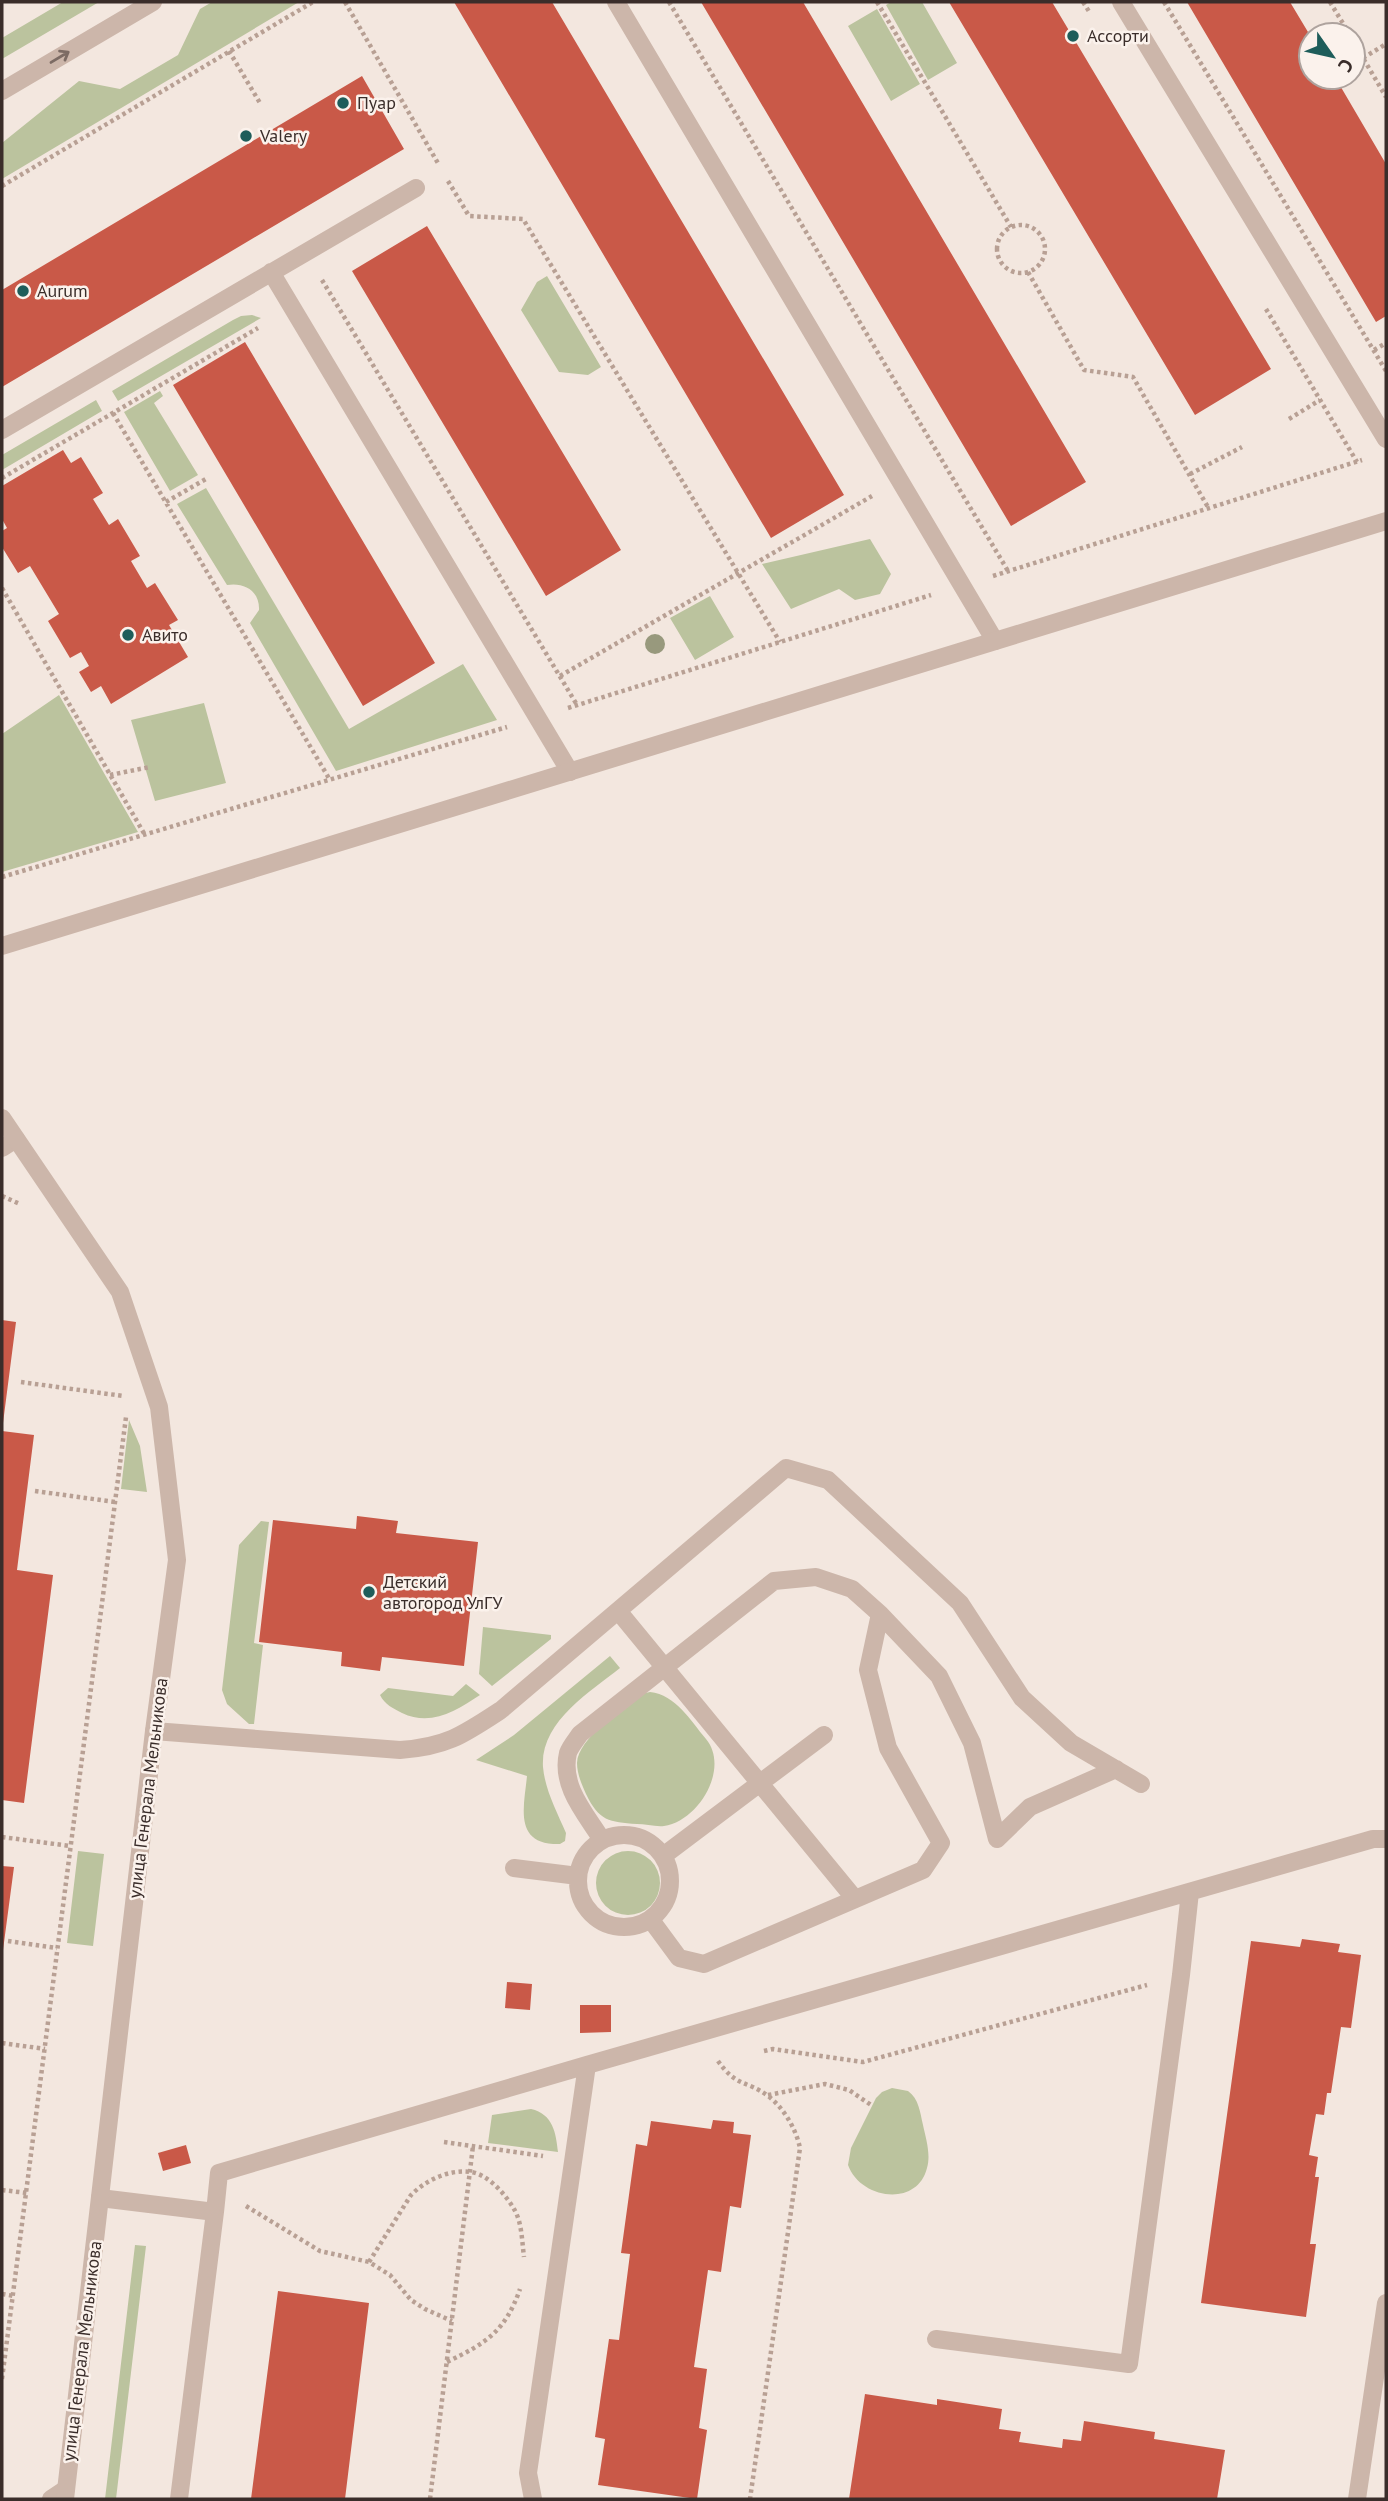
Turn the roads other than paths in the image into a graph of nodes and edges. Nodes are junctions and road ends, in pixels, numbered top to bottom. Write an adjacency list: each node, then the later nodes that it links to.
1 (153, 2): 4 (street, one-way to 1)
2 (616, 2): 10 (street)
3 (1121, 2): 8 (street)
4 (2, 91)
5 (416, 188): 6 (street)
6 (271, 272): 7 (street); 11 (street)
7 (2, 430)
8 (1386, 439)
9 (1386, 521): 10 (street)
10 (995, 641): 11 (street)
11 (569, 772): 12 (street)
12 (2, 946)
13 (2, 1118): 14 (street, улица Генерала Мельникова)
14 (9, 1144): 18 (street, улица Генерала Мельникова)
15 (619, 1612): 17 (street); 18 (street); 20 (street)
16 (880, 1614): 17 (street); 20 (street); 29 (street)
17 (665, 1667): 21 (street); 24 (street)
18 (154, 1731): 32 (street, улица Генерала Мельникова)
19 (824, 1735): 21 (street)
20 (1116, 1769): 22 (street)
21 (760, 1783): 25 (street); 29 (street)
22 (1141, 1784)
23 (1386, 1839): 28 (street)
24 (602, 1840): 25 (street); 27 (street)
25 (663, 1856): 30 (street)
26 (514, 1868): 27 (street)
27 (578, 1876): 30 (street)
28 (1190, 1892): 31 (street); 35 (street)
29 (855, 1899): 30 (street)
30 (651, 1920)
31 (587, 2064): 33 (street); 38 (street)
32 (100, 2198): 33 (street); 36 (street, улица Генерала Мельникова)
33 (215, 2213): 37 (street)
34 (1386, 2303): 39 (street)
35 (936, 2339)
36 (61, 2496)
37 (179, 2499)
38 (533, 2499)
39 (1357, 2499)

